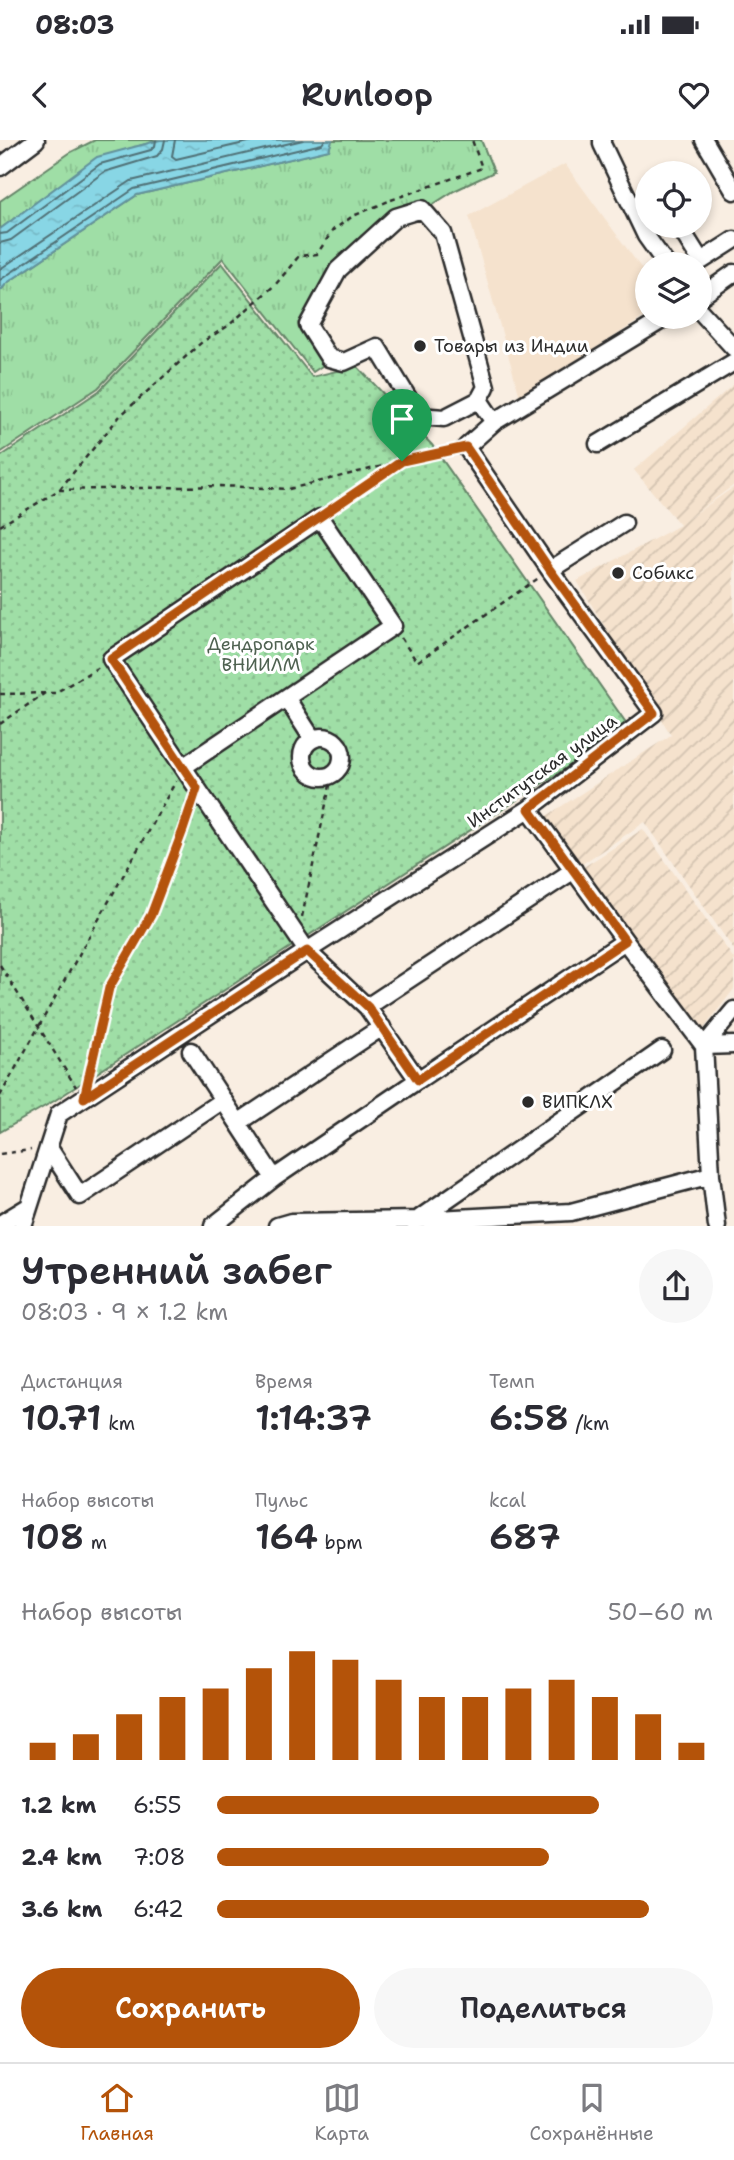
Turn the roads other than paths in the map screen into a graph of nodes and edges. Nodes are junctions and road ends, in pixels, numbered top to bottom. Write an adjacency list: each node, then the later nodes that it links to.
1 (36, 140): 4 (street)
2 (602, 140): 6 (street)
3 (704, 140): 5 (street)
4 (0, 167)
5 (734, 191)
6 (635, 201)
7 (687, 238): 8 (street)
8 (734, 240)
9 (734, 273): 10 (street)
10 (712, 289)
11 (712, 324): 13 (street)
12 (647, 329): 16 (street)
13 (734, 348)
14 (734, 362): 17 (street)
15 (479, 400): 15 (street); 16 (street)
16 (494, 422): 19 (street, Институтская улица)
17 (598, 444)
18 (624, 523): 19 (street)
19 (550, 570): 23 (street, Институтская улица)
20 (287, 699): 21 (street); 22 (street); 22 (street)
21 (312, 738): 21 (street)
22 (183, 767): 26 (street)
23 (529, 809): 24 (street); 26 (street, Институтская улица)
24 (574, 870): 25 (street); 27 (street)
25 (625, 941): 31 (street); 34 (street)
26 (307, 951): 27 (street); 37 (street, Институтская улица)
27 (368, 1007): 29 (street)
28 (734, 1010): 31 (street)
29 (382, 1027): 34 (street); 36 (street)
30 (734, 1045): 31 (street)
31 (704, 1046): 38 (street)
32 (191, 1051): 35 (street)
33 (662, 1051): 41 (street)
34 (418, 1080): 39 (street)
35 (223, 1100): 36 (street); 37 (street)
36 (238, 1123): 39 (street)
37 (49, 1148): 40 (street, Институтская улица)
38 (710, 1175): 41 (street); 46 (street)
39 (274, 1178): 44 (street)
40 (28, 1207): 42 (street); 43 (street, Институтская улица)
41 (418, 1220): 45 (street)
42 (0, 1224)
43 (23, 1226)
44 (213, 1226)
45 (277, 1226)
46 (717, 1226)

